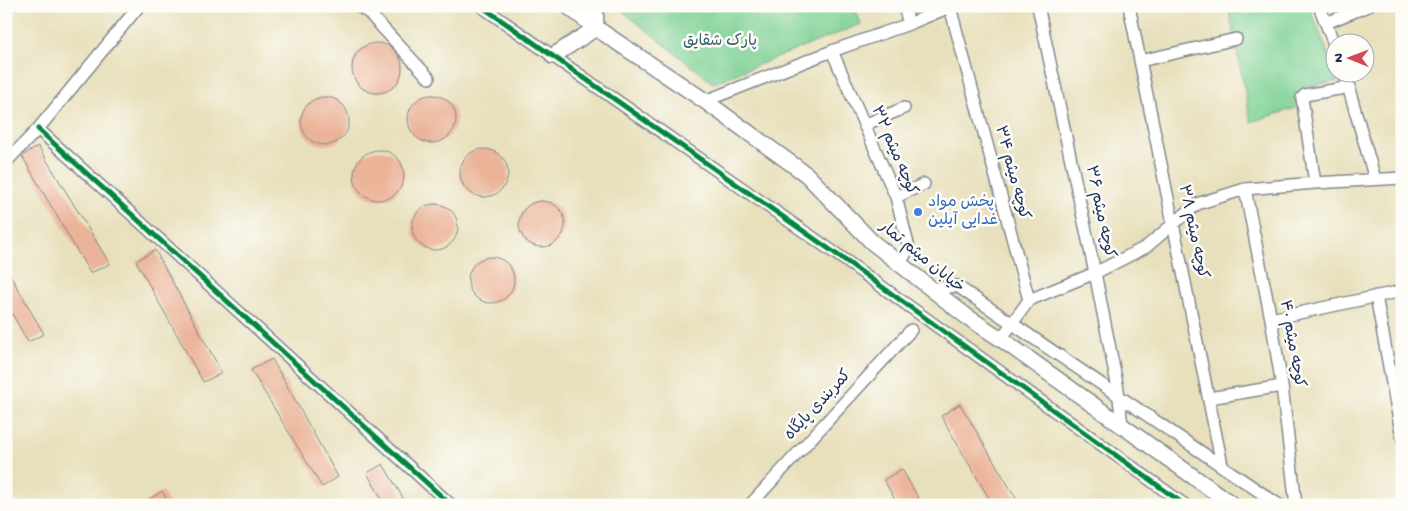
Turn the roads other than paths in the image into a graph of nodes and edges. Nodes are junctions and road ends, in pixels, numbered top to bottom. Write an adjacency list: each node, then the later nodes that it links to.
1 (139, 6): 27 (street)
2 (358, 6): 21 (street)
3 (481, 6): 19 (street)
4 (569, 6): 5 (street); 15 (street, خیابان میثم تمار)
5 (580, 6)
6 (595, 6): 15 (street)
7 (904, 6): 14 (street)
8 (1038, 6): 37 (street, کوچه میثم ۳۶)
9 (1129, 6): 20 (street, کوچه میثم ۳۸)
10 (1319, 6): 13 (street)
11 (1368, 6): 13 (street)
12 (951, 7): 14 (street); 41 (street, کوچه میثم ۳۴)
13 (1326, 23): 16 (street)
14 (909, 24): 18 (street)
15 (596, 28): 19 (street); 24 (street, خیابان میثم تمار)
16 (1329, 32)
17 (1236, 39): 20 (street)
18 (832, 51): 24 (street); 26 (street, کوچه میثم ۳۲)
19 (553, 56): 54 (street)
20 (1140, 60): 35 (street, کوچه میثم ۳۸)
21 (429, 78)
22 (1348, 82): 23 (street)
23 (1350, 87): 30 (street); 31 (street)
24 (705, 101): 36 (street, خیابان میثم تمار)
25 (904, 108): 26 (street)
26 (864, 125): 34 (street, کوچه میثم ۳۲)
27 (38, 129): 28 (street); 52 (street)
28 (6, 162)
29 (1402, 178): 30 (street)
30 (1375, 179): 31 (street)
31 (1315, 183): 33 (street)
32 (924, 184): 34 (street)
33 (1245, 189): 35 (street); 42 (street, کوچه میثم ۴۰)
34 (896, 197): 36 (street, کوچه میثم ۳۲)
35 (1174, 224): 37 (street); 48 (street, کوچه میثم ۳۸)
36 (900, 265): 38 (street, خیابان میثم تمار)
37 (1095, 273): 41 (street); 47 (street, کوچه میثم ۳۶)
38 (932, 289): 43 (street); 45 (street, خیابان میثم تمار)
39 (1402, 291): 40 (street)
40 (1376, 296): 42 (street); 50 (street)
41 (1029, 300): 43 (street)
42 (1271, 319): 46 (street, کوچه میثم ۴۰)
43 (1012, 324): 45 (street); 47 (street)
44 (912, 330): 53 (street, کمربندی پایگاه)
45 (1001, 339): 49 (street, خیابان میثم تمار)
46 (1282, 386): 48 (street); 57 (street, کوچه میثم ۴۰)
47 (1119, 395): 49 (street, کوچه میثم ۳۶); 51 (street)
48 (1209, 398): 51 (street, کوچه میثم ۳۸)
49 (1122, 426): 55 (street, خیابان میثم تمار)
50 (1402, 437)
51 (1222, 466): 56 (street)
52 (451, 505)
53 (750, 505)
54 (1185, 505)
55 (1233, 505)
56 (1279, 505)
57 (1296, 505)

